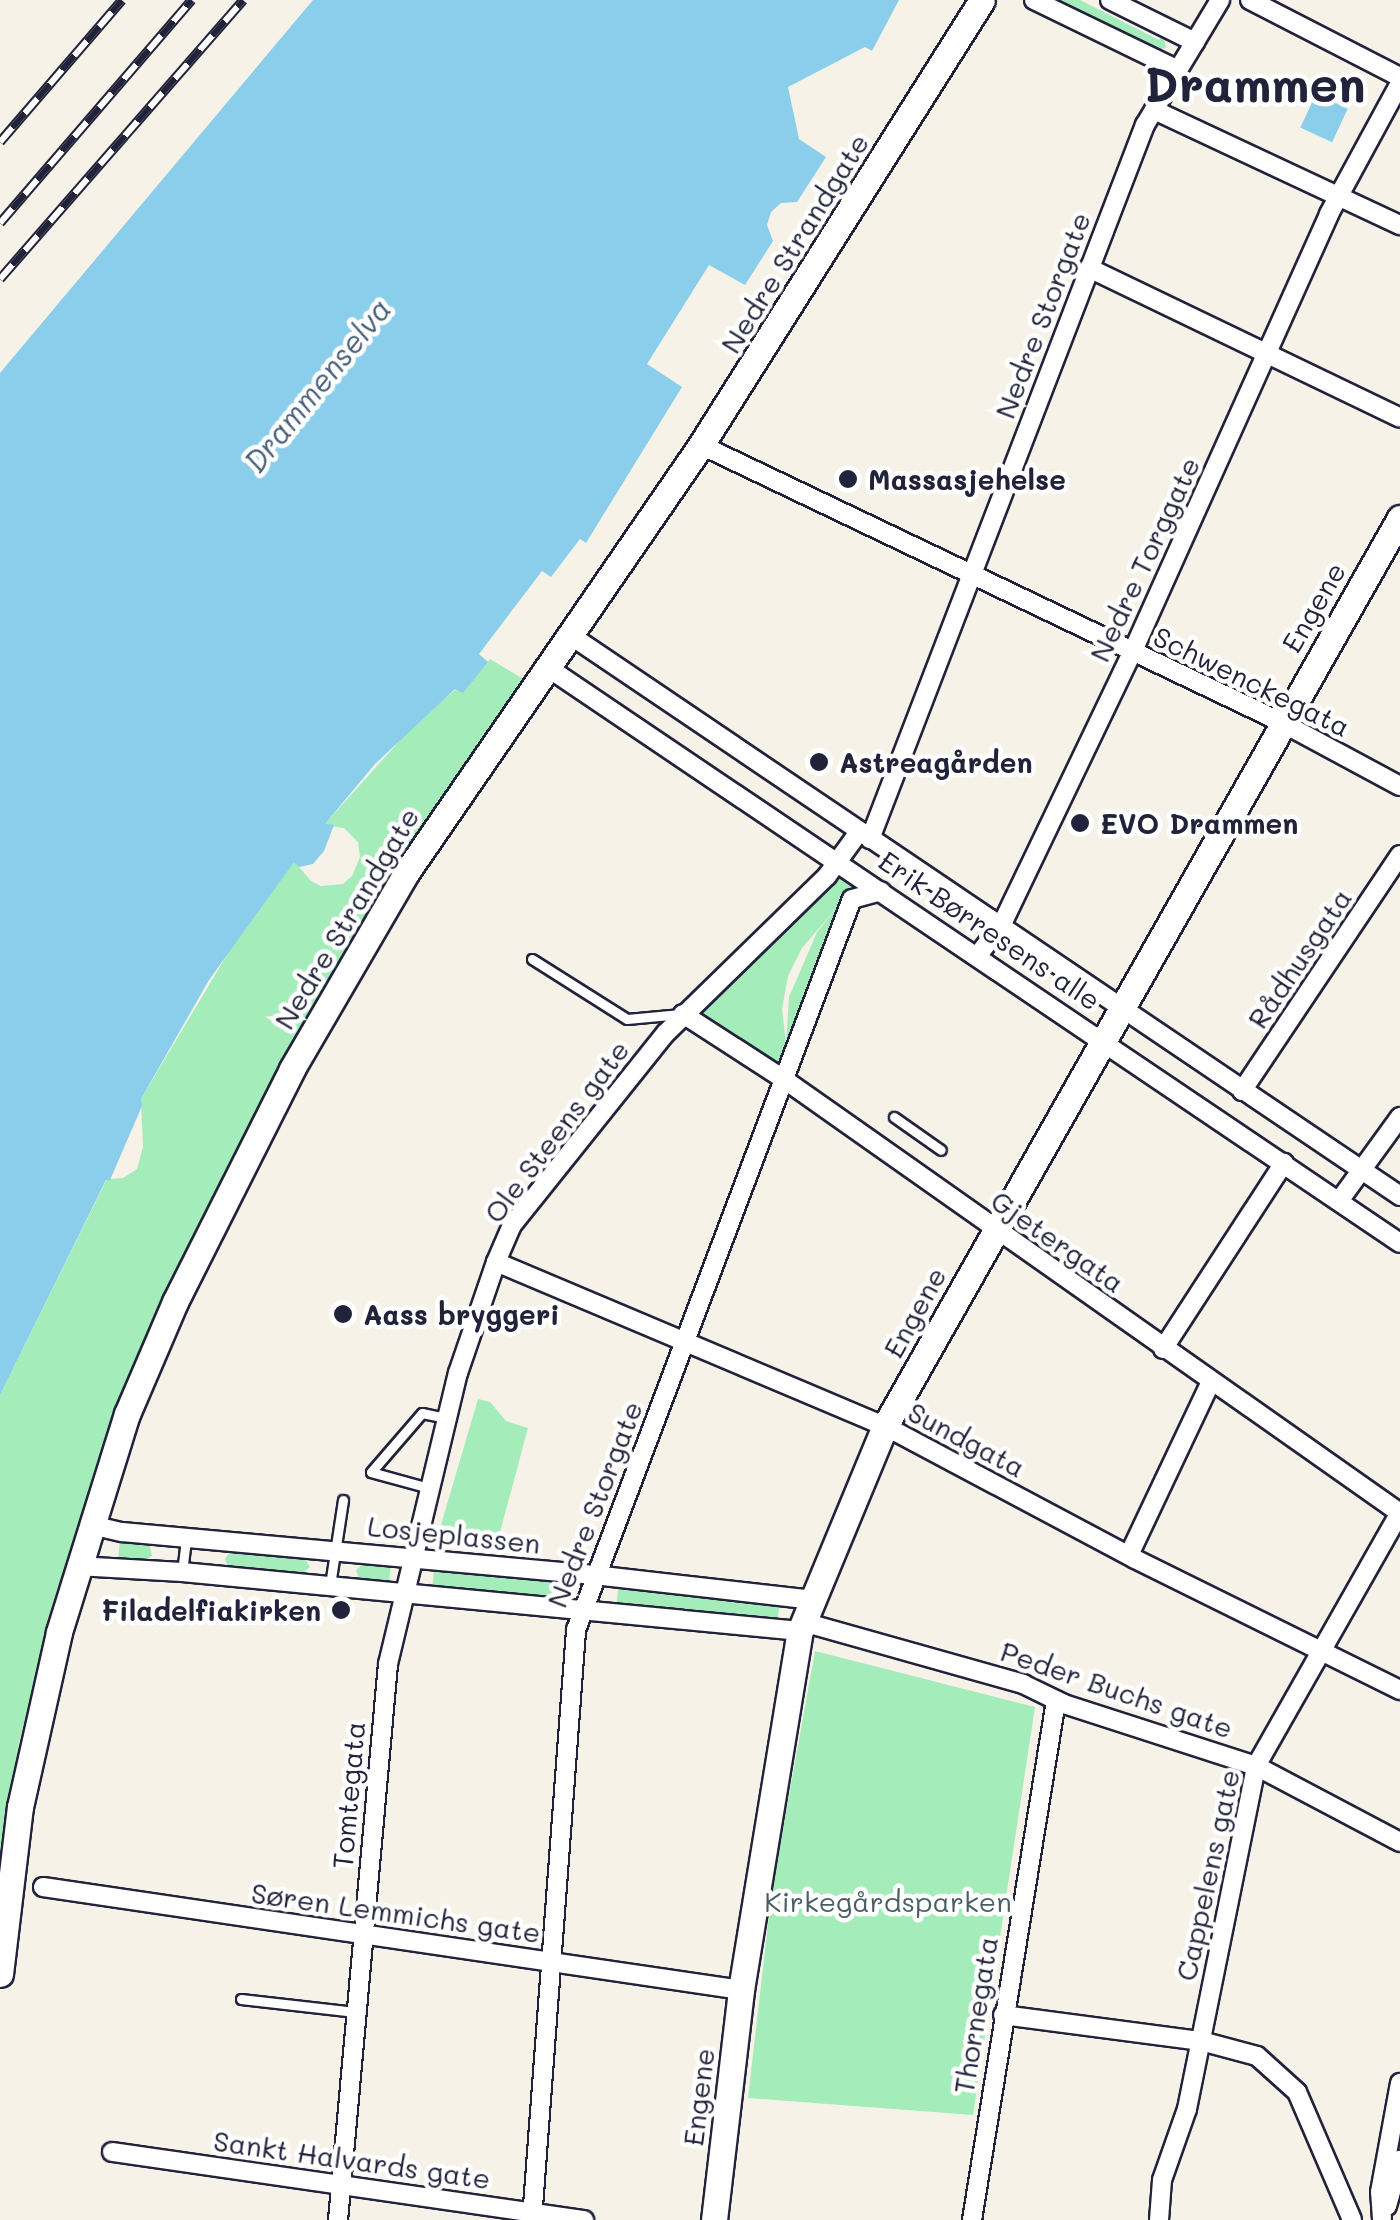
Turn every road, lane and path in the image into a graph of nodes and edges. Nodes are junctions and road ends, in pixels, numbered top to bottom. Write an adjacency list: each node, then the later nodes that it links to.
1 (982, 0): 15 (street, Nedre Strandgate)
2 (1034, 0): 7 (street)
3 (1110, 0): 6 (street)
4 (1220, 0): 6 (street, Nedre Storgate)
5 (1250, 0): 8 (street)
6 (1195, 42): 7 (street, Nedre Storgate)
7 (1178, 70): 9 (street, Nedre Storgate)
8 (1400, 80): 10 (street, Nedre Torggate)
9 (1154, 110): 10 (street); 12 (street, Nedre Storgate)
10 (1340, 194): 11 (street); 13 (street, Nedre Torggate)
11 (1400, 225)
12 (1089, 268): 13 (street); 17 (street, Nedre Storgate)
13 (1268, 354): 14 (street); 19 (street, Nedre Torggate)
14 (1400, 418)
15 (700, 445): 17 (street, Schwenckegata); 18 (street, Nedre Strandgate)
16 (1400, 518): 21 (street, Engene)
17 (972, 576): 19 (street, Schwenckegata); 23 (street, Nedre Storgate)
18 (570, 635): 20 (street, Nedre Strandgate); 23 (street, Erik Børresens alle)
19 (1132, 654): 21 (street, Schwenckegata); 27 (street, Nedre Torggate)
20 (547, 667): 25 (street, Erik Børresens alle); 53 (street, Nedre Strandgate)
21 (1282, 722): 22 (street, Schwenckegata); 30 (street, Engene)
22 (1400, 786)
23 (864, 835): 25 (street, Nedre Storgate); 27 (street, Erik Børresens alle)
24 (1400, 856): 34 (street, Rådhusgata)
25 (840, 862): 26 (street, Erik Børresens alle); 31 (street, Ole Steens gate)
26 (881, 891): 28 (street, Erik Børresens alle); 33 (street, Nedre Storgate)
27 (1002, 924): 28 (street, Nedre Torggate); 30 (street, Erik Børresens alle)
28 (978, 954): 32 (street, Erik Børresens alle)
29 (532, 959): 31 (lane)
30 (1121, 1006): 32 (street, Engene); 34 (street, Erik Børresens alle)
31 (683, 1014): 33 (street, Gjetergata); 44 (street, Ole Steens gate)
32 (1103, 1039): 38 (street, Erik Børresens alle); 42 (street, Engene)
33 (785, 1080): 42 (street, Gjetergata); 45 (street, Nedre Storgate)
34 (1242, 1092): 39 (street, Erik Børresens alle)
35 (894, 1117): 37 (lane)
36 (1400, 1117): 39 (street)
37 (941, 1150)
38 (1284, 1164): 41 (street, Erik Børresens alle); 46 (street)
39 (1361, 1170): 40 (street, Erik Børresens alle); 41 (street)
40 (1400, 1196)
41 (1339, 1201): 43 (street, Erik Børresens alle)
42 (995, 1229): 46 (street, Gjetergata); 49 (street, Engene)
43 (1400, 1242)
44 (496, 1262): 45 (street, Sundgata); 48 (street, Ole Steens gate)
45 (686, 1341): 49 (street, Sundgata); 60 (street, Nedre Storgate)
46 (1163, 1350): 47 (street, Gjetergata)
47 (1210, 1384): 52 (street, Gjetergata); 56 (street)
48 (447, 1418): 50 (street, Ole Steens gate); 50 (lane)
49 (884, 1426): 56 (street, Sundgata); 64 (street, Engene)
50 (429, 1488): 57 (street, Ole Steens gate)
51 (343, 1500): 55 (lane)
52 (1400, 1513): 65 (street, Cappelens gate)
53 (90, 1525): 54 (street, Losjeplassen); 58 (street, Nedre Strandgate)
54 (186, 1537): 55 (street, Losjeplassen); 59 (lane)
55 (332, 1550): 57 (street, Losjeplassen); 61 (lane)
56 (1129, 1556): 65 (street, Sundgata)
57 (412, 1558): 60 (street, Losjeplassen); 62 (street, Tomtegata)
58 (78, 1566): 59 (street); 73 (street, Nedre Strandgate)
59 (182, 1572): 61 (street)
60 (594, 1575): 63 (street, Nedre Storgate); 64 (street, Losjeplassen)
61 (330, 1585): 62 (street)
62 (404, 1593): 63 (street); 71 (street, Tomtegata)
63 (584, 1608): 64 (street); 72 (street, Nedre Storgate)
64 (805, 1618): 67 (street, Peder Buchs gate); 74 (street, Engene)
65 (1323, 1652): 66 (street, Sundgata); 68 (street, Cappelens gate)
66 (1400, 1690)
67 (1056, 1701): 68 (street, Peder Buchs gate); 77 (street, Thornegata)
68 (1256, 1766): 69 (street, Peder Buchs gate); 78 (street, Cappelens gate)
69 (1400, 1842)
70 (43, 1887): 71 (street, Søren Lemmichs gate)
71 (362, 1935): 72 (street, Søren Lemmichs gate); 76 (street, Tomtegata)
72 (549, 1962): 74 (street, Søren Lemmichs gate); 83 (street, Nedre Storgate)
73 (0, 1974)
74 (740, 1990): 86 (street, Engene)
75 (240, 1999): 76 (lane)
76 (355, 2012): 82 (street, Tomtegata)
77 (1003, 2016): 78 (street); 87 (street, Thornegata)
78 (1201, 2041): 88 (street, Cappelens gate); 89 (street)
79 (1400, 2083): 90 (street)
80 (112, 2152): 82 (street, Sankt Halvards gate)
81 (1400, 2160): 90 (street)
82 (341, 2185): 83 (street, Sankt Halvards gate); 84 (street, Tomtegata)
83 (532, 2216): 85 (street, Sankt Halvards gate)
84 (338, 2220)
85 (584, 2220)
86 (714, 2220)
87 (972, 2220)
88 (1159, 2220)
89 (1352, 2220)
90 (1382, 2220)

